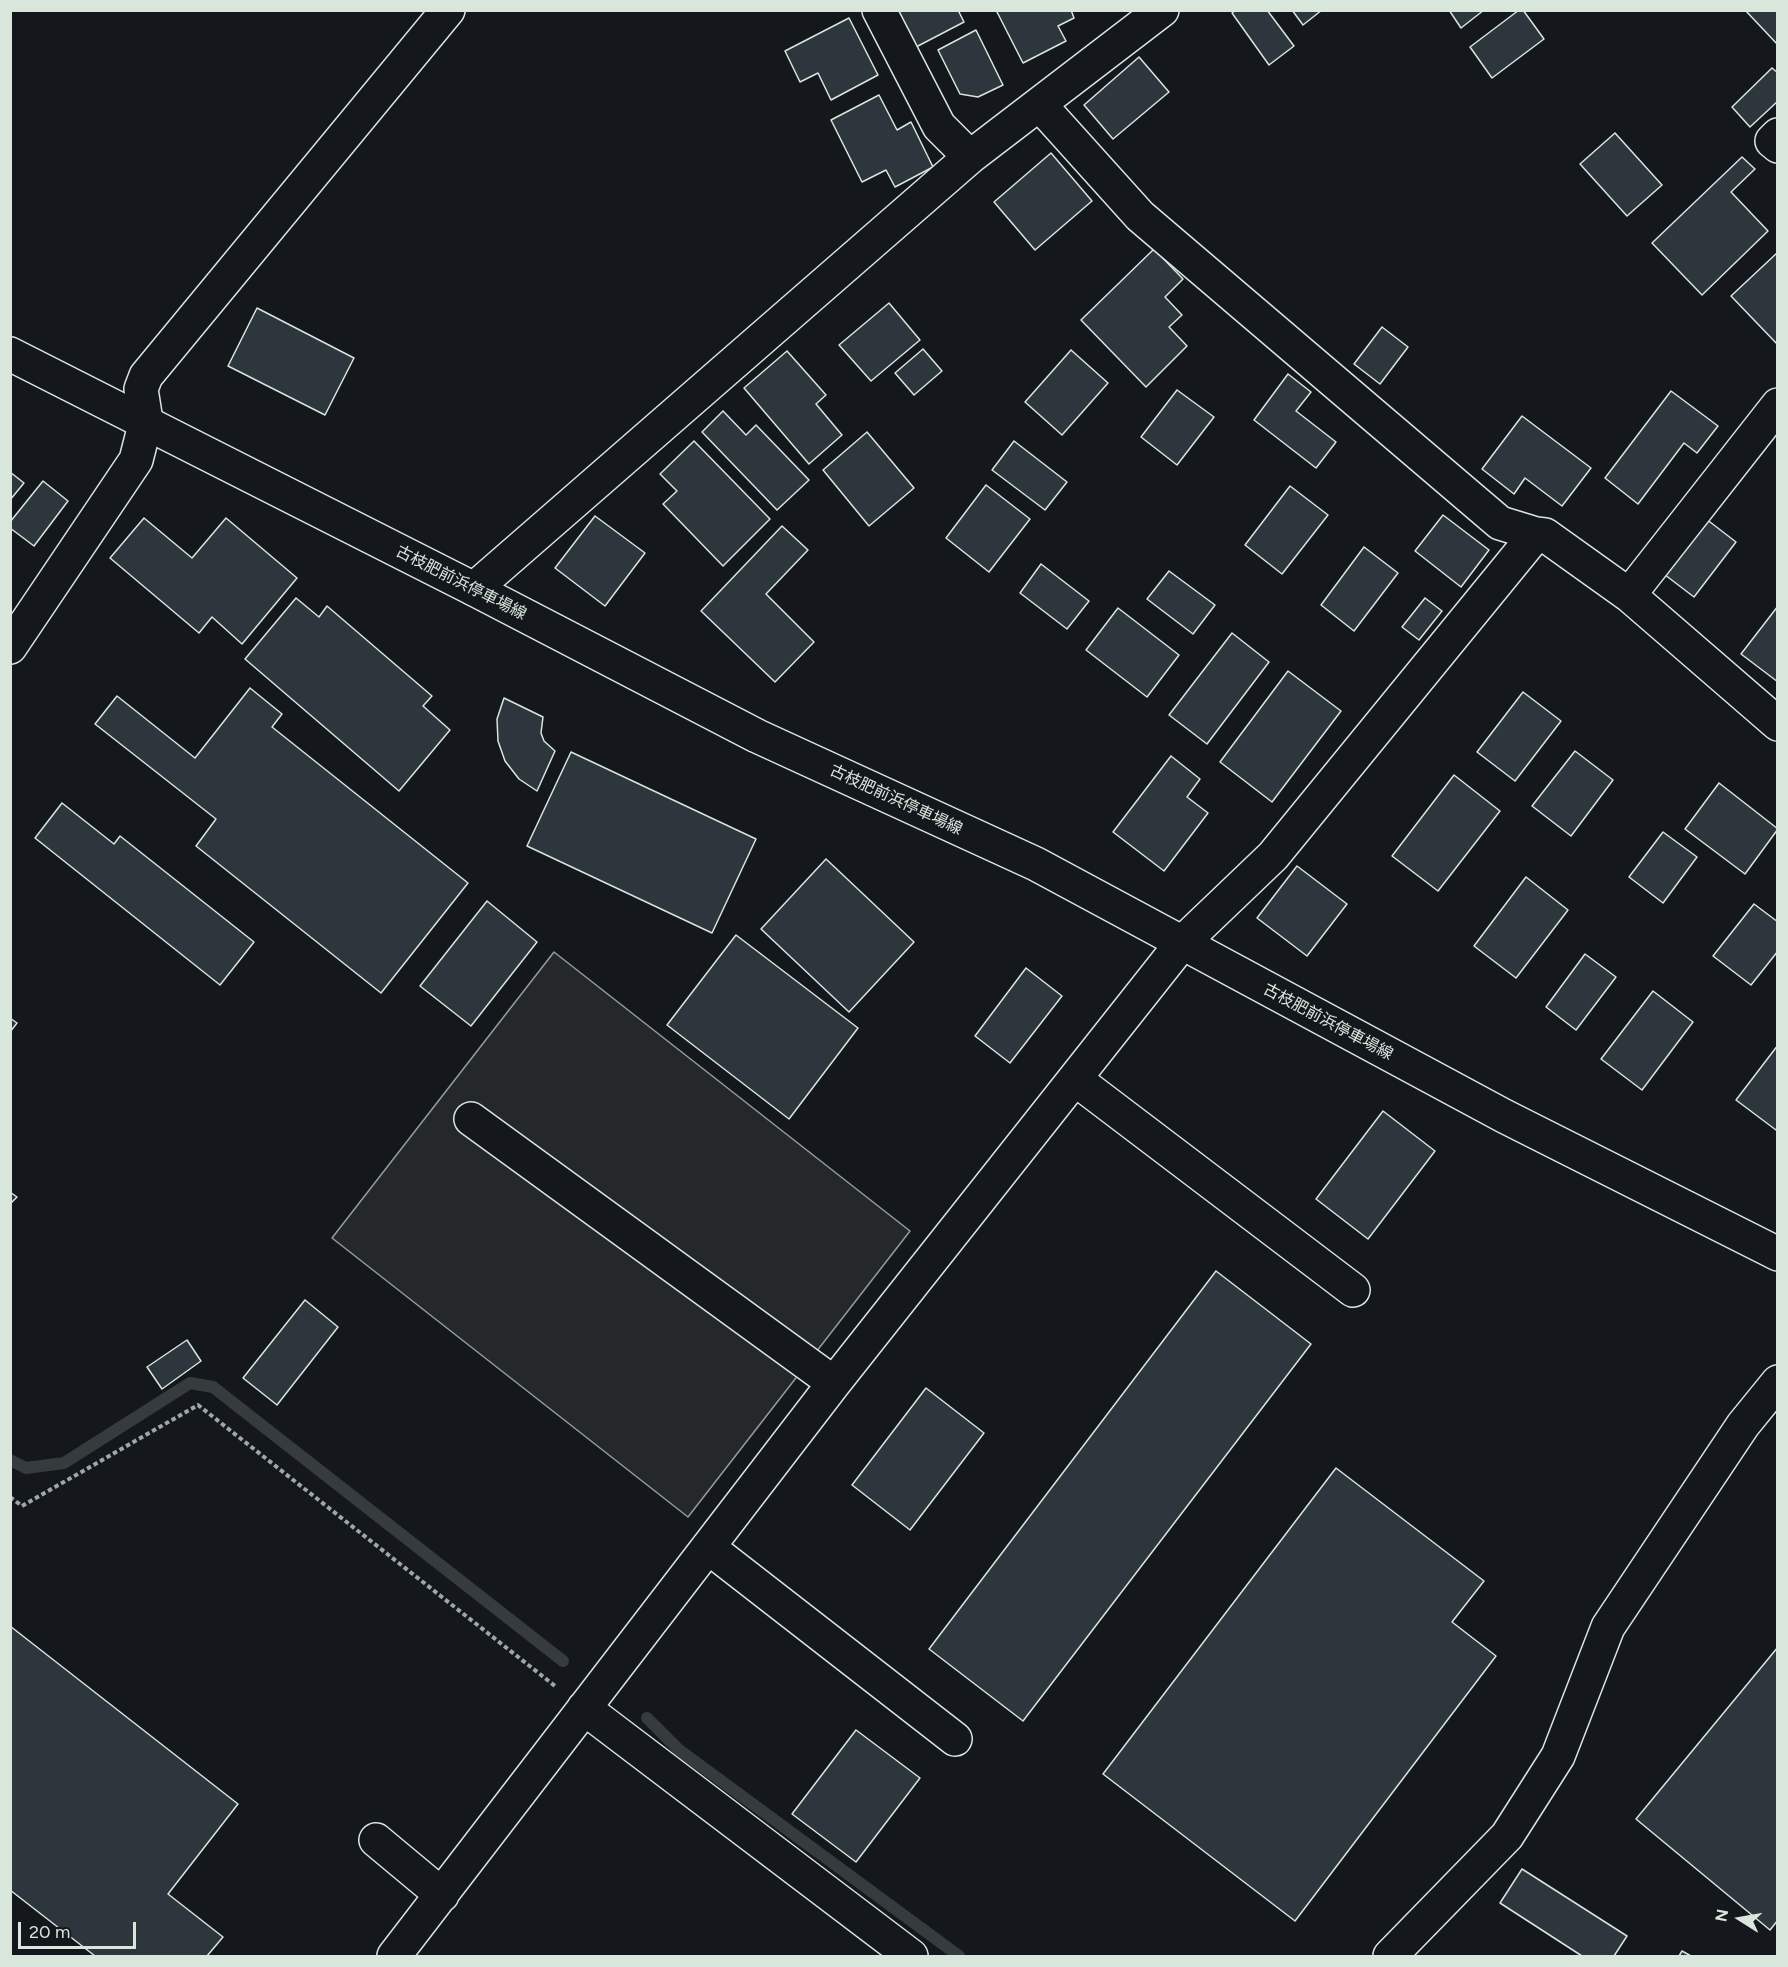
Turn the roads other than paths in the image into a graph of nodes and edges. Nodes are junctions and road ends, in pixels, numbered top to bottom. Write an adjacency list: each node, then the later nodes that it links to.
1 (448, 10): 10 (street)
2 (879, 10): 7 (street)
3 (1162, 10): 4 (street)
4 (1040, 105): 7 (street); 11 (street)
5 (1778, 135): 6 (street)
6 (1778, 146)
7 (970, 157): 12 (street)
8 (10, 354): 10 (street, 古枝肥前浜停車場線)
9 (1778, 405): 13 (street)
10 (146, 422): 12 (street, 古枝肥前浜停車場線); 14 (street)
11 (1536, 534): 13 (street); 16 (street)
12 (474, 589): 16 (street, 古枝肥前浜停車場線)
13 (1629, 595): 15 (street)
14 (10, 647)
15 (1778, 724)
16 (1182, 943): 17 (street); 19 (street, 古枝肥前浜停車場線)
17 (1075, 1078): 20 (street); 22 (street)
18 (471, 1119): 22 (street)
19 (1778, 1254)
20 (1353, 1290)
21 (1778, 1382): 30 (street)
22 (834, 1383): 23 (street)
23 (708, 1547): 24 (street); 25 (street)
24 (584, 1708): 27 (street); 29 (street)
25 (955, 1739)
26 (376, 1840): 27 (street)
27 (442, 1895): 28 (street)
28 (401, 1954)
29 (910, 1956)
30 (1390, 1956)

